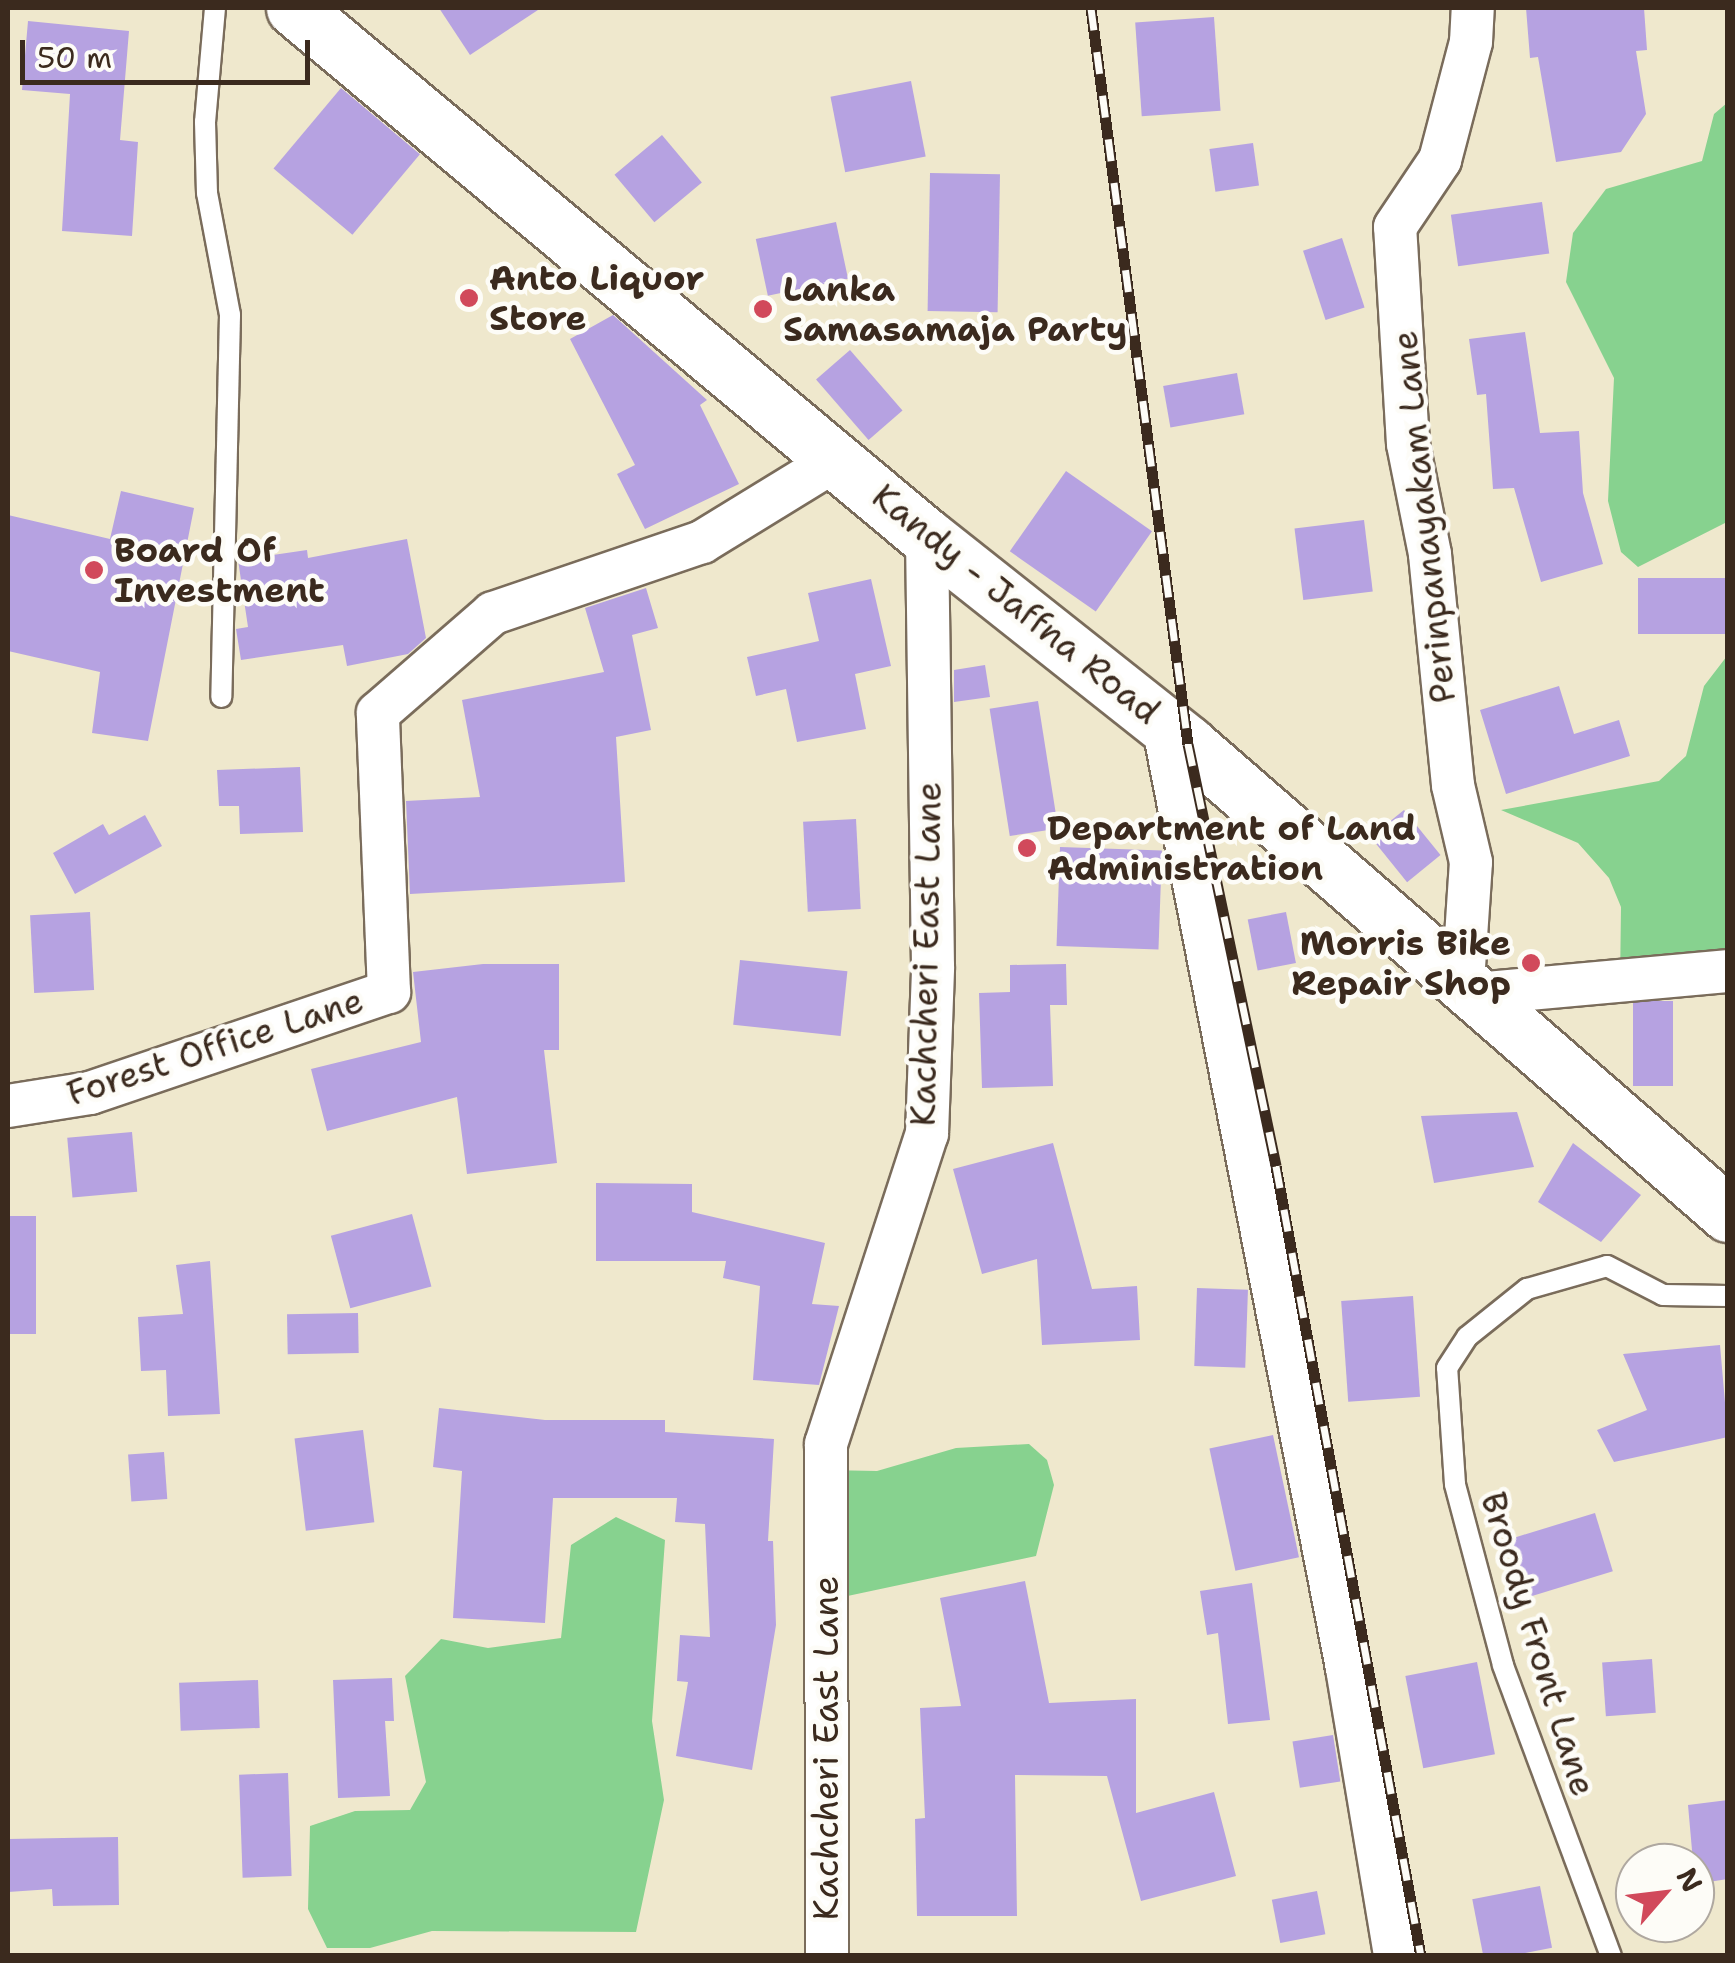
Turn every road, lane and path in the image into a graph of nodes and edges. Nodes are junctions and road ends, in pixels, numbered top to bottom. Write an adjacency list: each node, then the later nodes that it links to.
1 (215, 8): 6 (lane)
2 (294, 8): 4 (highway, Kandy - Jaffna Road)
3 (1472, 8): 9 (street, Perinpanayakam Lane)
4 (839, 458): 5 (highway, Kandy - Jaffna Road); 10 (street, Forest Office Lane)
5 (926, 537): 7 (highway, Kandy - Jaffna Road); 13 (street, Kachcheri East Lane)
6 (221, 696)
7 (1163, 724): 9 (highway, Kandy - Jaffna Road); 14 (street)
8 (1728, 971): 9 (street)
9 (1469, 988): 11 (highway, Kandy - Jaffna Road)
10 (8, 1106)
11 (1728, 1214)
12 (1728, 1296): 15 (lane, Broody Front Lane)
13 (827, 1956)
14 (1395, 1956)
15 (1611, 1956)

